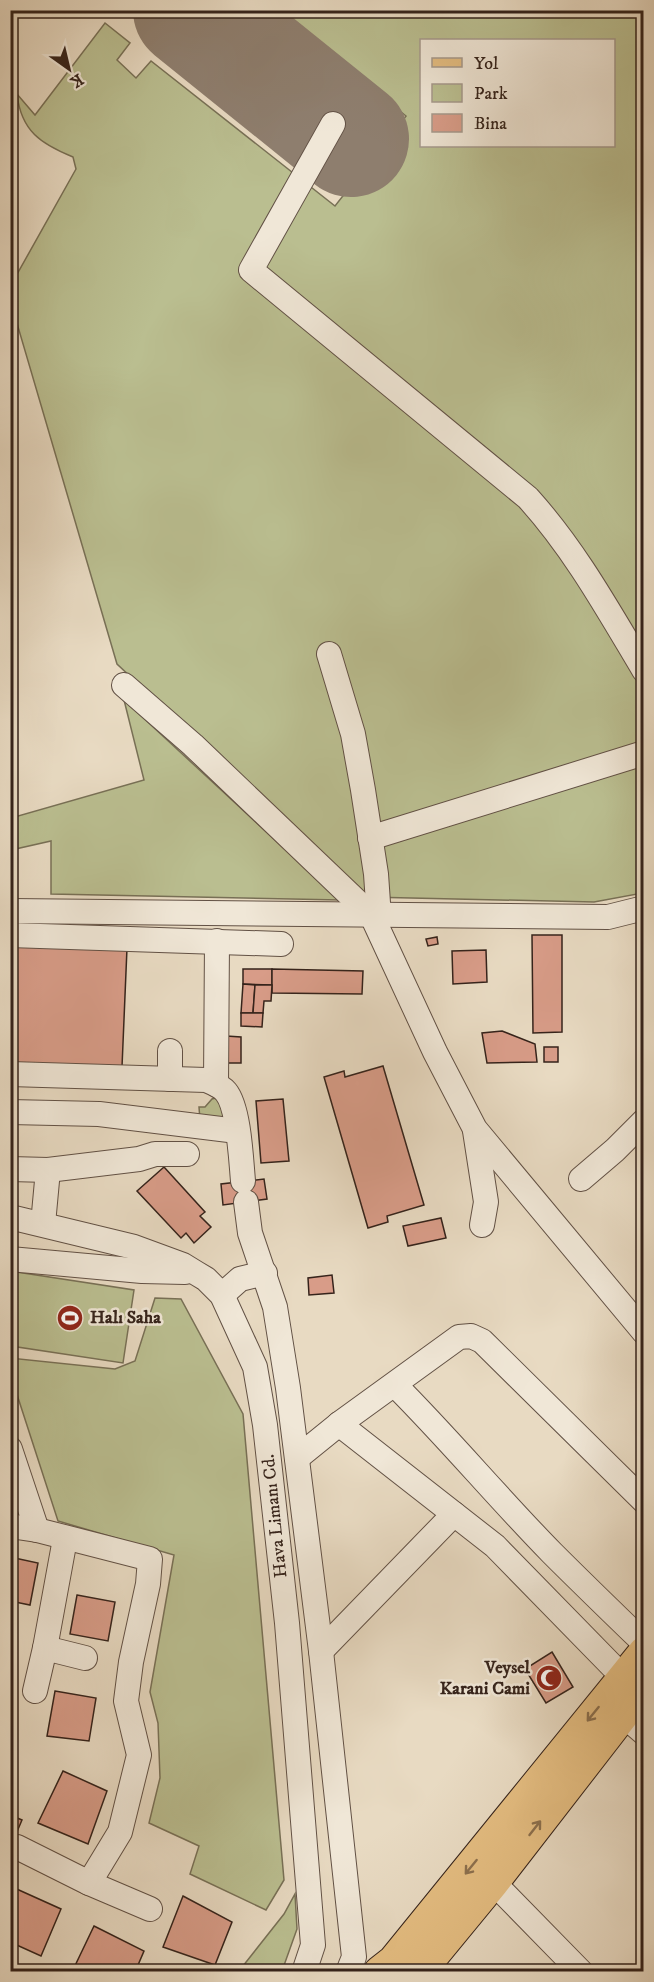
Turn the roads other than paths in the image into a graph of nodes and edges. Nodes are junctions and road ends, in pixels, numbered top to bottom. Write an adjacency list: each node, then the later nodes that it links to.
1 (333, 124): 3 (street)
2 (329, 654): 6 (street)
3 (644, 670)
4 (124, 685): 9 (street)
5 (644, 753): 6 (street)
6 (370, 838): 9 (street)
7 (644, 908): 9 (street)
8 (10, 911): 9 (street)
9 (372, 916): 19 (street)
10 (10, 935): 11 (street)
11 (217, 941): 12 (street); 16 (street)
12 (281, 944)
13 (170, 1051): 15 (street)
14 (10, 1074): 15 (street)
15 (170, 1079): 16 (street)
16 (216, 1084): 20 (street, Hava Limanı Cd.)
17 (10, 1112): 20 (street)
18 (644, 1121): 24 (street)
19 (475, 1129): 27 (street); 32 (street)
20 (237, 1131): 30 (street, Hava Limanı Cd.)
21 (187, 1154): 23 (street)
22 (10, 1169): 23 (street)
23 (48, 1170): 26 (street)
24 (581, 1179)
25 (10, 1216): 26 (street, Hava Limanı Cd.)
26 (43, 1224): 29 (street, Hava Limanı Cd.)
27 (482, 1225)
28 (10, 1259): 29 (street)
29 (196, 1273): 31 (street, Hava Limanı Cd.)
30 (265, 1273): 31 (street); 36 (street, Hava Limanı Cd.)
31 (222, 1295): 54 (street, Hava Limanı Cd.)
32 (644, 1332)
33 (395, 1385): 34 (street); 37 (street); 42 (street)
34 (339, 1424): 36 (street); 38 (street)
35 (10, 1449): 40 (street)
36 (297, 1458): 44 (street, Hava Limanı Cd.)
37 (644, 1501)
38 (454, 1514): 44 (street); 47 (street)
39 (10, 1526): 40 (street)
40 (36, 1530): 41 (street)
41 (65, 1539): 43 (street); 52 (street)
42 (644, 1643)
43 (45, 1648): 46 (street); 48 (street)
44 (321, 1651): 55 (street, Hava Limanı Cd.)
45 (644, 1653): 47 (main road)
46 (85, 1658)
47 (633, 1682): 49 (main road); 56 (main road, one-way to 56)
48 (35, 1691)
49 (633, 1724): 51 (main road, one-way to 49)
50 (17, 1847): 52 (street)
51 (493, 1882): 57 (main road); 58 (street)
52 (89, 1883): 53 (street)
53 (150, 1909)
54 (304, 1971)
55 (348, 1971)
56 (380, 1971)
57 (419, 1971)
58 (581, 1971)

